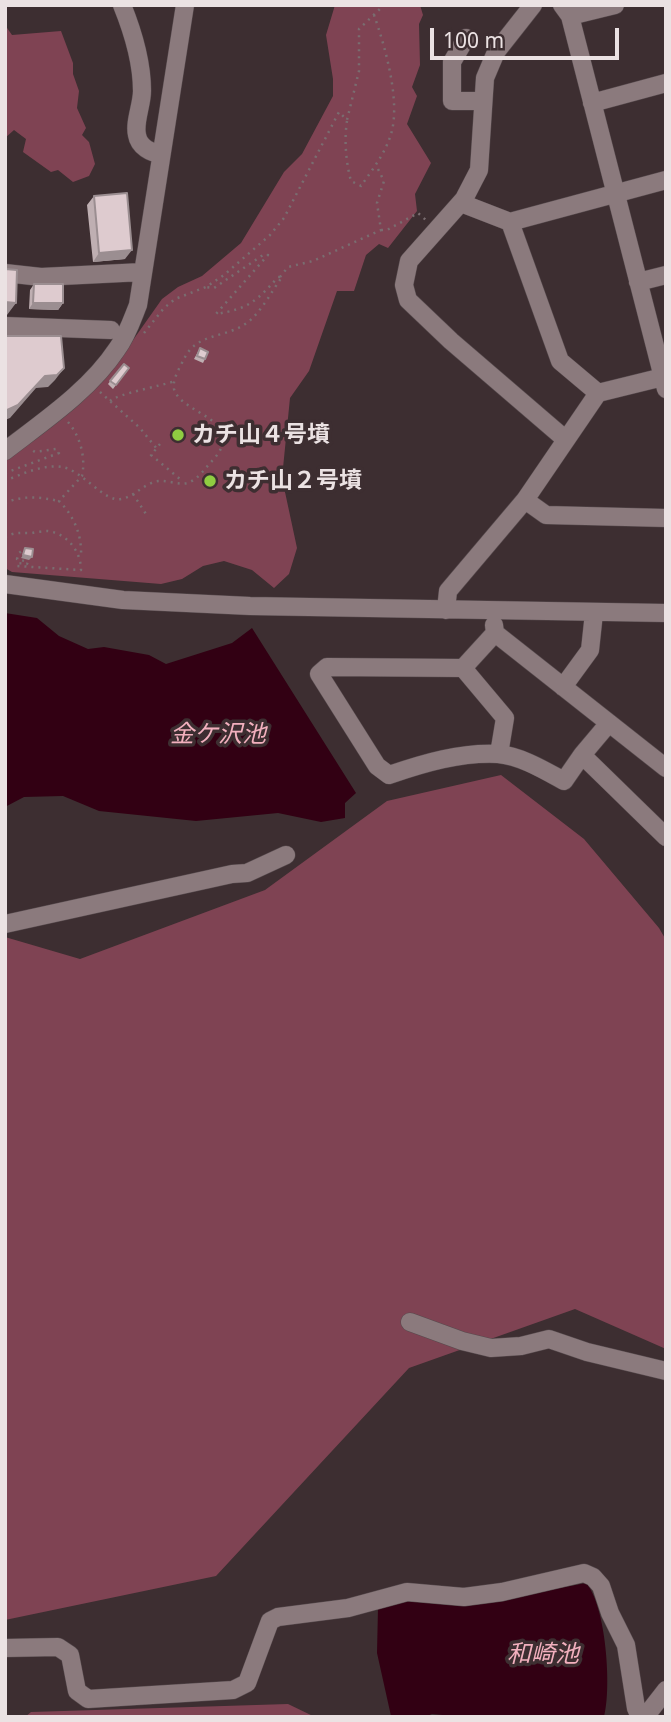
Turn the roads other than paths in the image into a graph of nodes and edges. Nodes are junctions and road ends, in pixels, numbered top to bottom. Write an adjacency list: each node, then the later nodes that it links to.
1 (122, 5): 10 (street)
2 (185, 5): 10 (street)
3 (533, 5): 8 (street)
4 (615, 5): 5 (street)
5 (566, 11): 9 (street)
6 (466, 38): 8 (street)
7 (666, 83): 9 (street)
8 (482, 101): 13 (street)
9 (592, 103): 12 (street)
10 (161, 154): 15 (street)
11 (666, 180): 12 (street)
12 (616, 194): 14 (street); 18 (street)
13 (461, 203): 14 (street); 23 (street)
14 (510, 222): 22 (street)
15 (143, 272): 16 (street); 24 (street)
16 (5, 273)
17 (666, 275): 18 (street)
18 (638, 282): 21 (street)
19 (5, 326): 20 (street)
20 (111, 330)
21 (664, 383): 22 (street)
22 (598, 393): 23 (street)
23 (565, 439): 25 (street)
24 (5, 451)
25 (525, 499): 26 (street); 28 (street)
26 (666, 518)
27 (5, 584): 28 (street)
28 (446, 610): 29 (street)
29 (494, 611): 30 (street); 32 (street)
30 (594, 612): 31 (street); 34 (street)
31 (666, 613)
32 (495, 633): 33 (street); 34 (street)
33 (463, 668): 36 (street); 36 (street)
34 (563, 687): 35 (street)
35 (608, 723): 37 (street); 38 (street)
36 (499, 754): 37 (street)
37 (582, 755): 39 (street)
38 (663, 761)
39 (666, 837)
40 (286, 855): 41 (street)
41 (5, 924)
42 (410, 1322): 43 (street)
43 (666, 1371)
44 (5, 1648): 46 (street)
45 (666, 1690): 46 (street)
46 (643, 1717)

